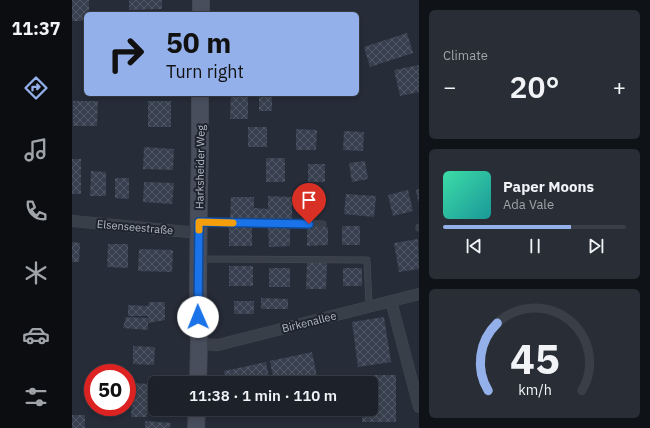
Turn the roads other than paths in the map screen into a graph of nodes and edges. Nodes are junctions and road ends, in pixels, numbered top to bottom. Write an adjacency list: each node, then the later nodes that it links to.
1 (201, 0): 2 (main road)
2 (201, 12)
3 (200, 96): 6 (main road, Harksheider Weg)
4 (72, 221): 6 (street, Elsenseestraße)
5 (323, 224): 6 (lane)
6 (199, 228): 7 (main road, Harksheider Weg)
7 (199, 259): 10 (lane); 11 (main road, Harksheider Weg)
8 (419, 294): 9 (street, Birkenallee)
9 (391, 301): 10 (street, Birkenallee); 13 (street)
10 (369, 306): 11 (street, Birkenallee)
11 (199, 344): 12 (main road, Harksheider Weg)
12 (198, 376)
13 (419, 407)
14 (197, 416): 15 (main road)
15 (196, 428)

